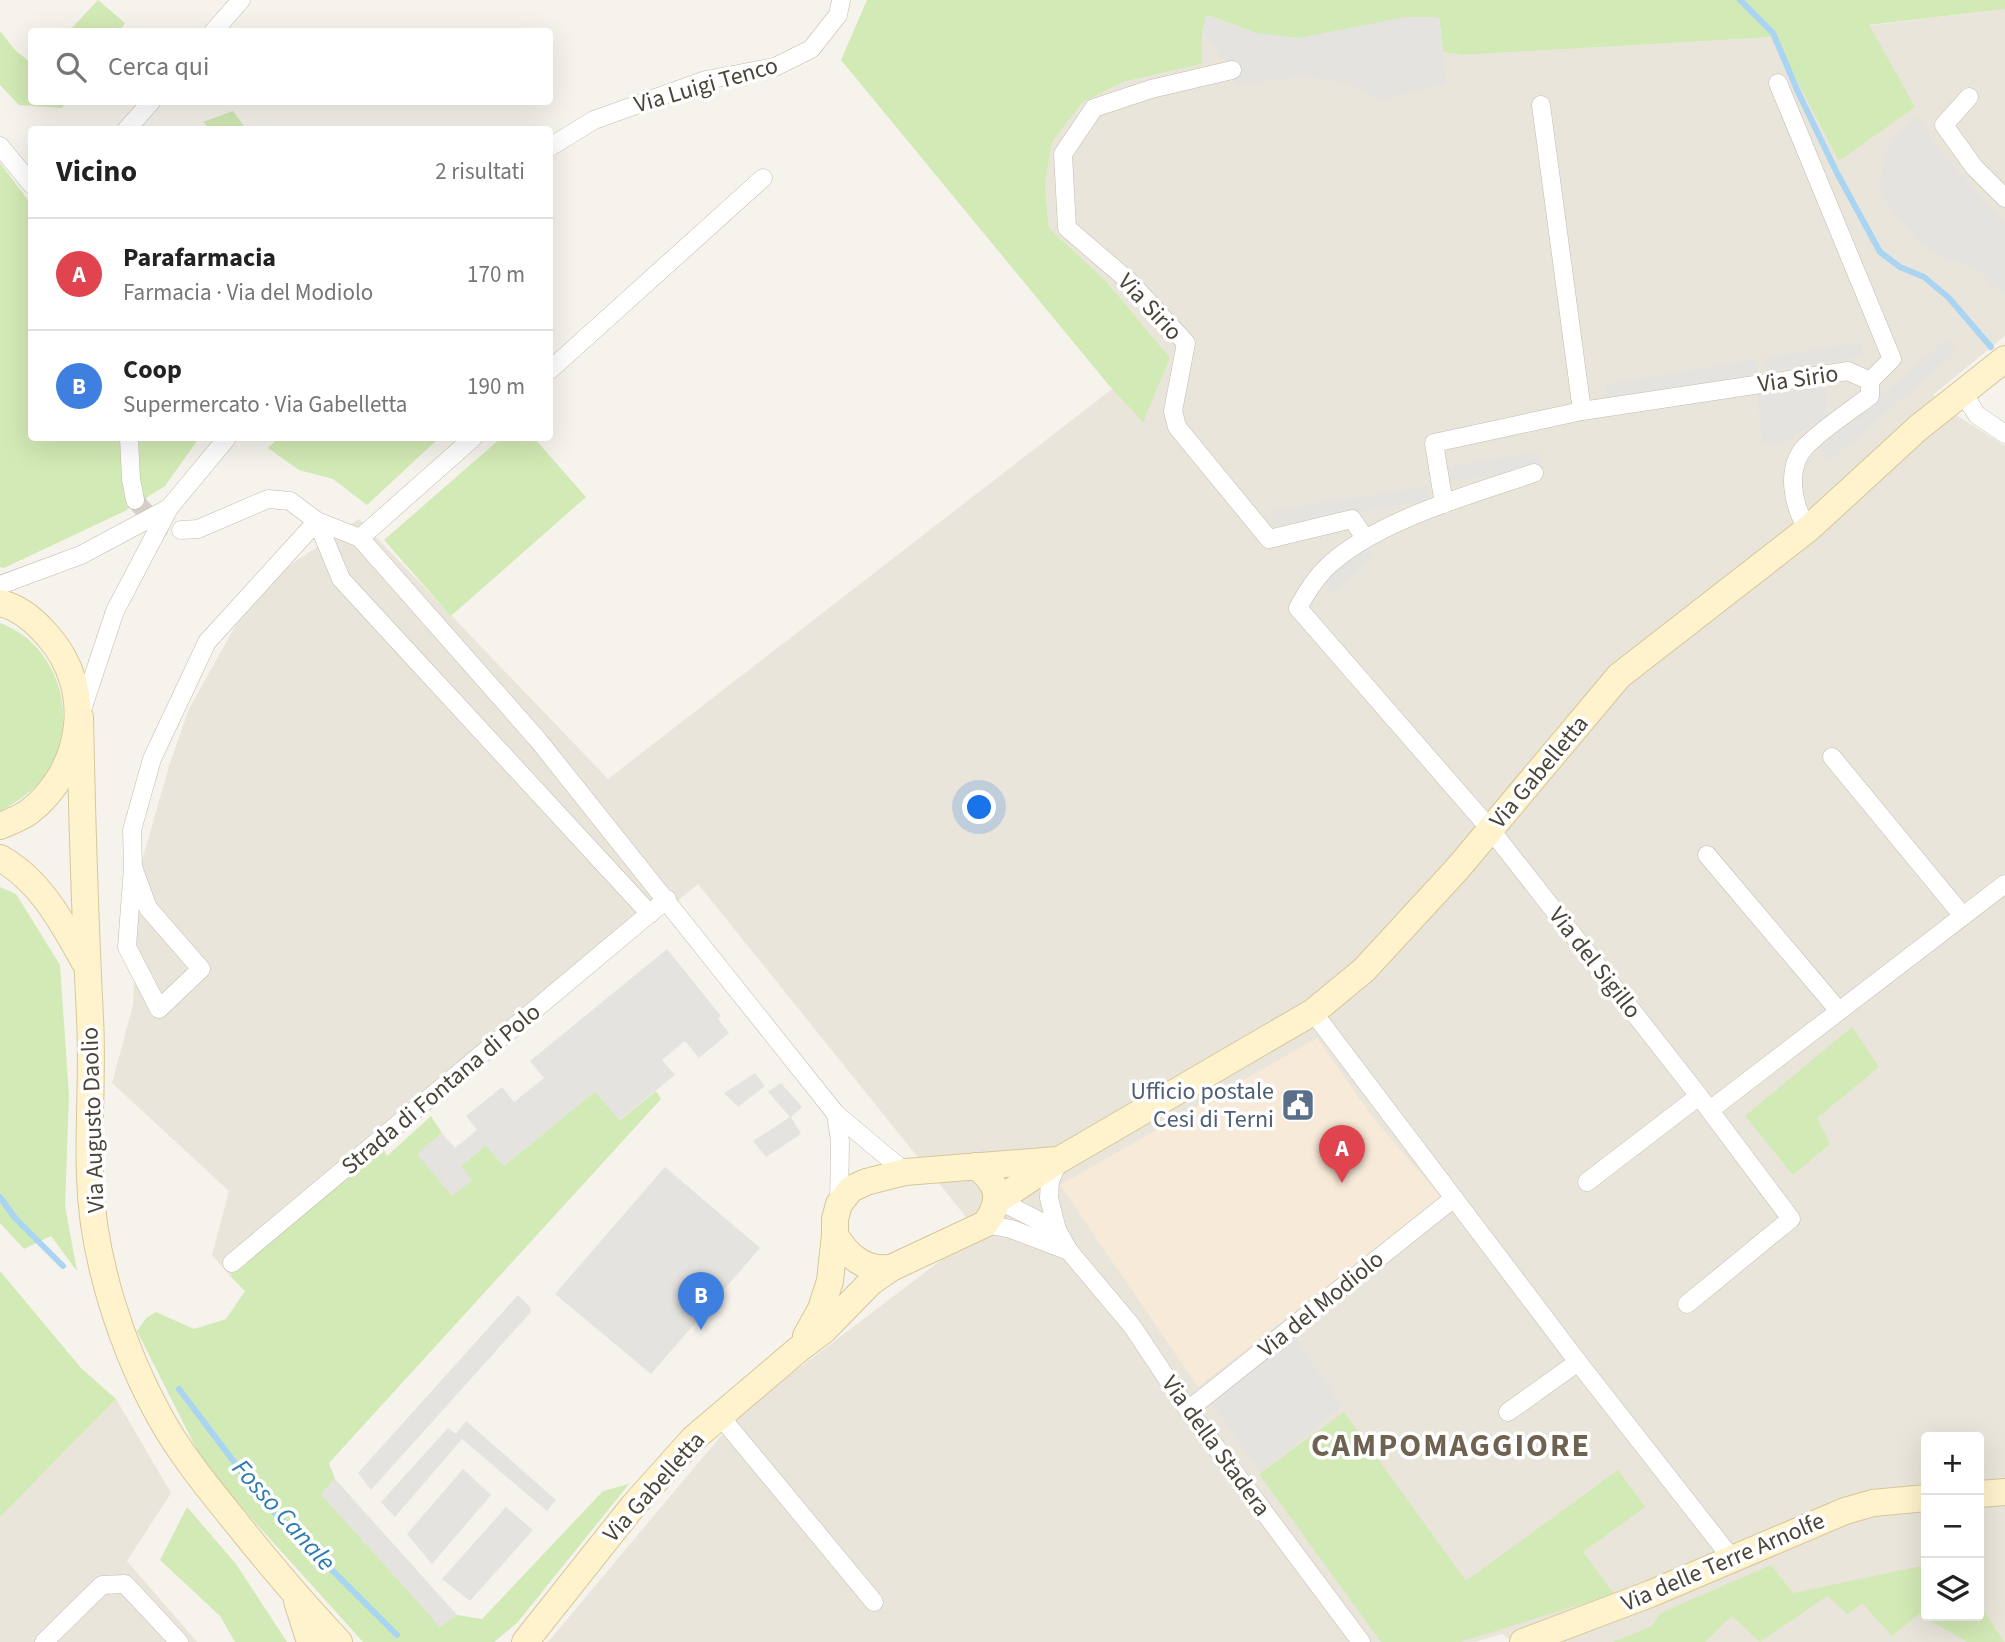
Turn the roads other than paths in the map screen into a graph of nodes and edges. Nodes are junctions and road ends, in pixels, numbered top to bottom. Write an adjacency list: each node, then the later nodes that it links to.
1 (241, 0): 3 (street)
2 (841, 0): 10 (street, Via Luigi Tenco)
3 (216, 28)
4 (1232, 70): 32 (street, Via Sirio)
5 (1778, 83): 17 (street)
6 (1969, 96): 14 (street)
7 (148, 105): 9 (street)
8 (1541, 105): 19 (street)
9 (130, 126)
10 (553, 145)
11 (0, 146): 13 (street)
12 (763, 178): 16 (street)
13 (28, 180)
14 (2005, 198)
15 (2005, 359): 18 (street, Via Gabelletta)
16 (553, 367)
17 (1870, 381): 19 (street, Via Sirio); 29 (street, Via Sirio)
18 (1963, 393): 20 (street); 29 (street, Via Gabelletta)
19 (1582, 411): 26 (street, Via Sirio)
20 (2005, 434)
21 (128, 441): 25 (street)
22 (219, 441): 27 (street)
23 (470, 441): 31 (street)
24 (1534, 473): 26 (street)
25 (135, 500)
26 (1444, 504): 32 (street)
27 (169, 508): 33 (street); 35 (street)
28 (317, 521): 30 (street); 31 (street); 41 (street); 44 (street)
29 (1808, 529): 38 (street, Via Gabelletta)
30 (181, 530)
31 (359, 538): 43 (street)
32 (1365, 538): 38 (street)
33 (0, 585)
34 (0, 603): 35 (street)
35 (79, 717): 37 (street); 46 (street, Via Augusto Daolio)
36 (1832, 757): 45 (street)
37 (0, 826)
38 (1490, 830): 48 (street, Via Gabelletta); 49 (street, Via del Sigillo)
39 (1707, 855): 47 (street)
40 (0, 858): 46 (street, Via Augusto Daolio)
41 (133, 867): 41 (street)
42 (2005, 884): 45 (street)
43 (667, 899): 44 (street, Strada di Fontana di Polo); 50 (street)
44 (650, 914): 62 (street, Strada di Fontana di Polo)
45 (1963, 916): 47 (street)
46 (86, 964): 74 (street, Via Augusto Daolio)
47 (1839, 1011): 49 (street)
48 (1312, 1012): 51 (street, Via Gabelletta); 55 (street)
49 (1704, 1103): 54 (street); 64 (street, Via del Sigillo)
50 (836, 1114): 53 (street); 57 (street)
51 (1059, 1160): 52 (street, Via Gabelletta); 56 (street, Via Gabelletta); 59 (street, Via della Stadera)
52 (976, 1166): 53 (street, Via Gabelletta); 56 (street)
53 (905, 1172): 57 (street, Via Gabelletta)
54 (1587, 1182)
55 (1454, 1198): 66 (street); 67 (street, Via del Modiolo)
56 (998, 1200): 58 (street, Via Gabelletta); 59 (street)
57 (839, 1205): 60 (street, Via Gabelletta)
58 (985, 1224): 61 (street, Via della Stadera); 63 (street, Via Gabelletta)
59 (1057, 1230): 61 (street, Via della Stadera)
60 (835, 1235): 63 (street); 65 (street, Via Gabelletta)
61 (1069, 1251): 67 (street, Via della Stadera)
62 (232, 1264)
63 (891, 1268): 65 (street, Via Gabelletta)
64 (1687, 1304)
65 (800, 1348): 69 (street, Via Gabelletta)
66 (1578, 1362): 68 (street); 73 (street)
67 (1188, 1410): 81 (street, Via della Stadera)
68 (1508, 1412)
69 (720, 1416): 75 (street); 80 (street, Via Gabelletta)
70 (2005, 1492): 71 (street)
71 (1984, 1494)
72 (1921, 1498): 73 (street, Via delle Terre Arnolfe)
73 (1733, 1560): 82 (street, Via delle Terre Arnolfe)
74 (296, 1597): 78 (street, Via Augusto Daolio); 79 (street, Via Augusto Daolio)
75 (874, 1602)
76 (44, 1642): 77 (street)
77 (179, 1642)
78 (310, 1642)
79 (339, 1642)
80 (525, 1642)
81 (1361, 1642)
82 (1523, 1642)

